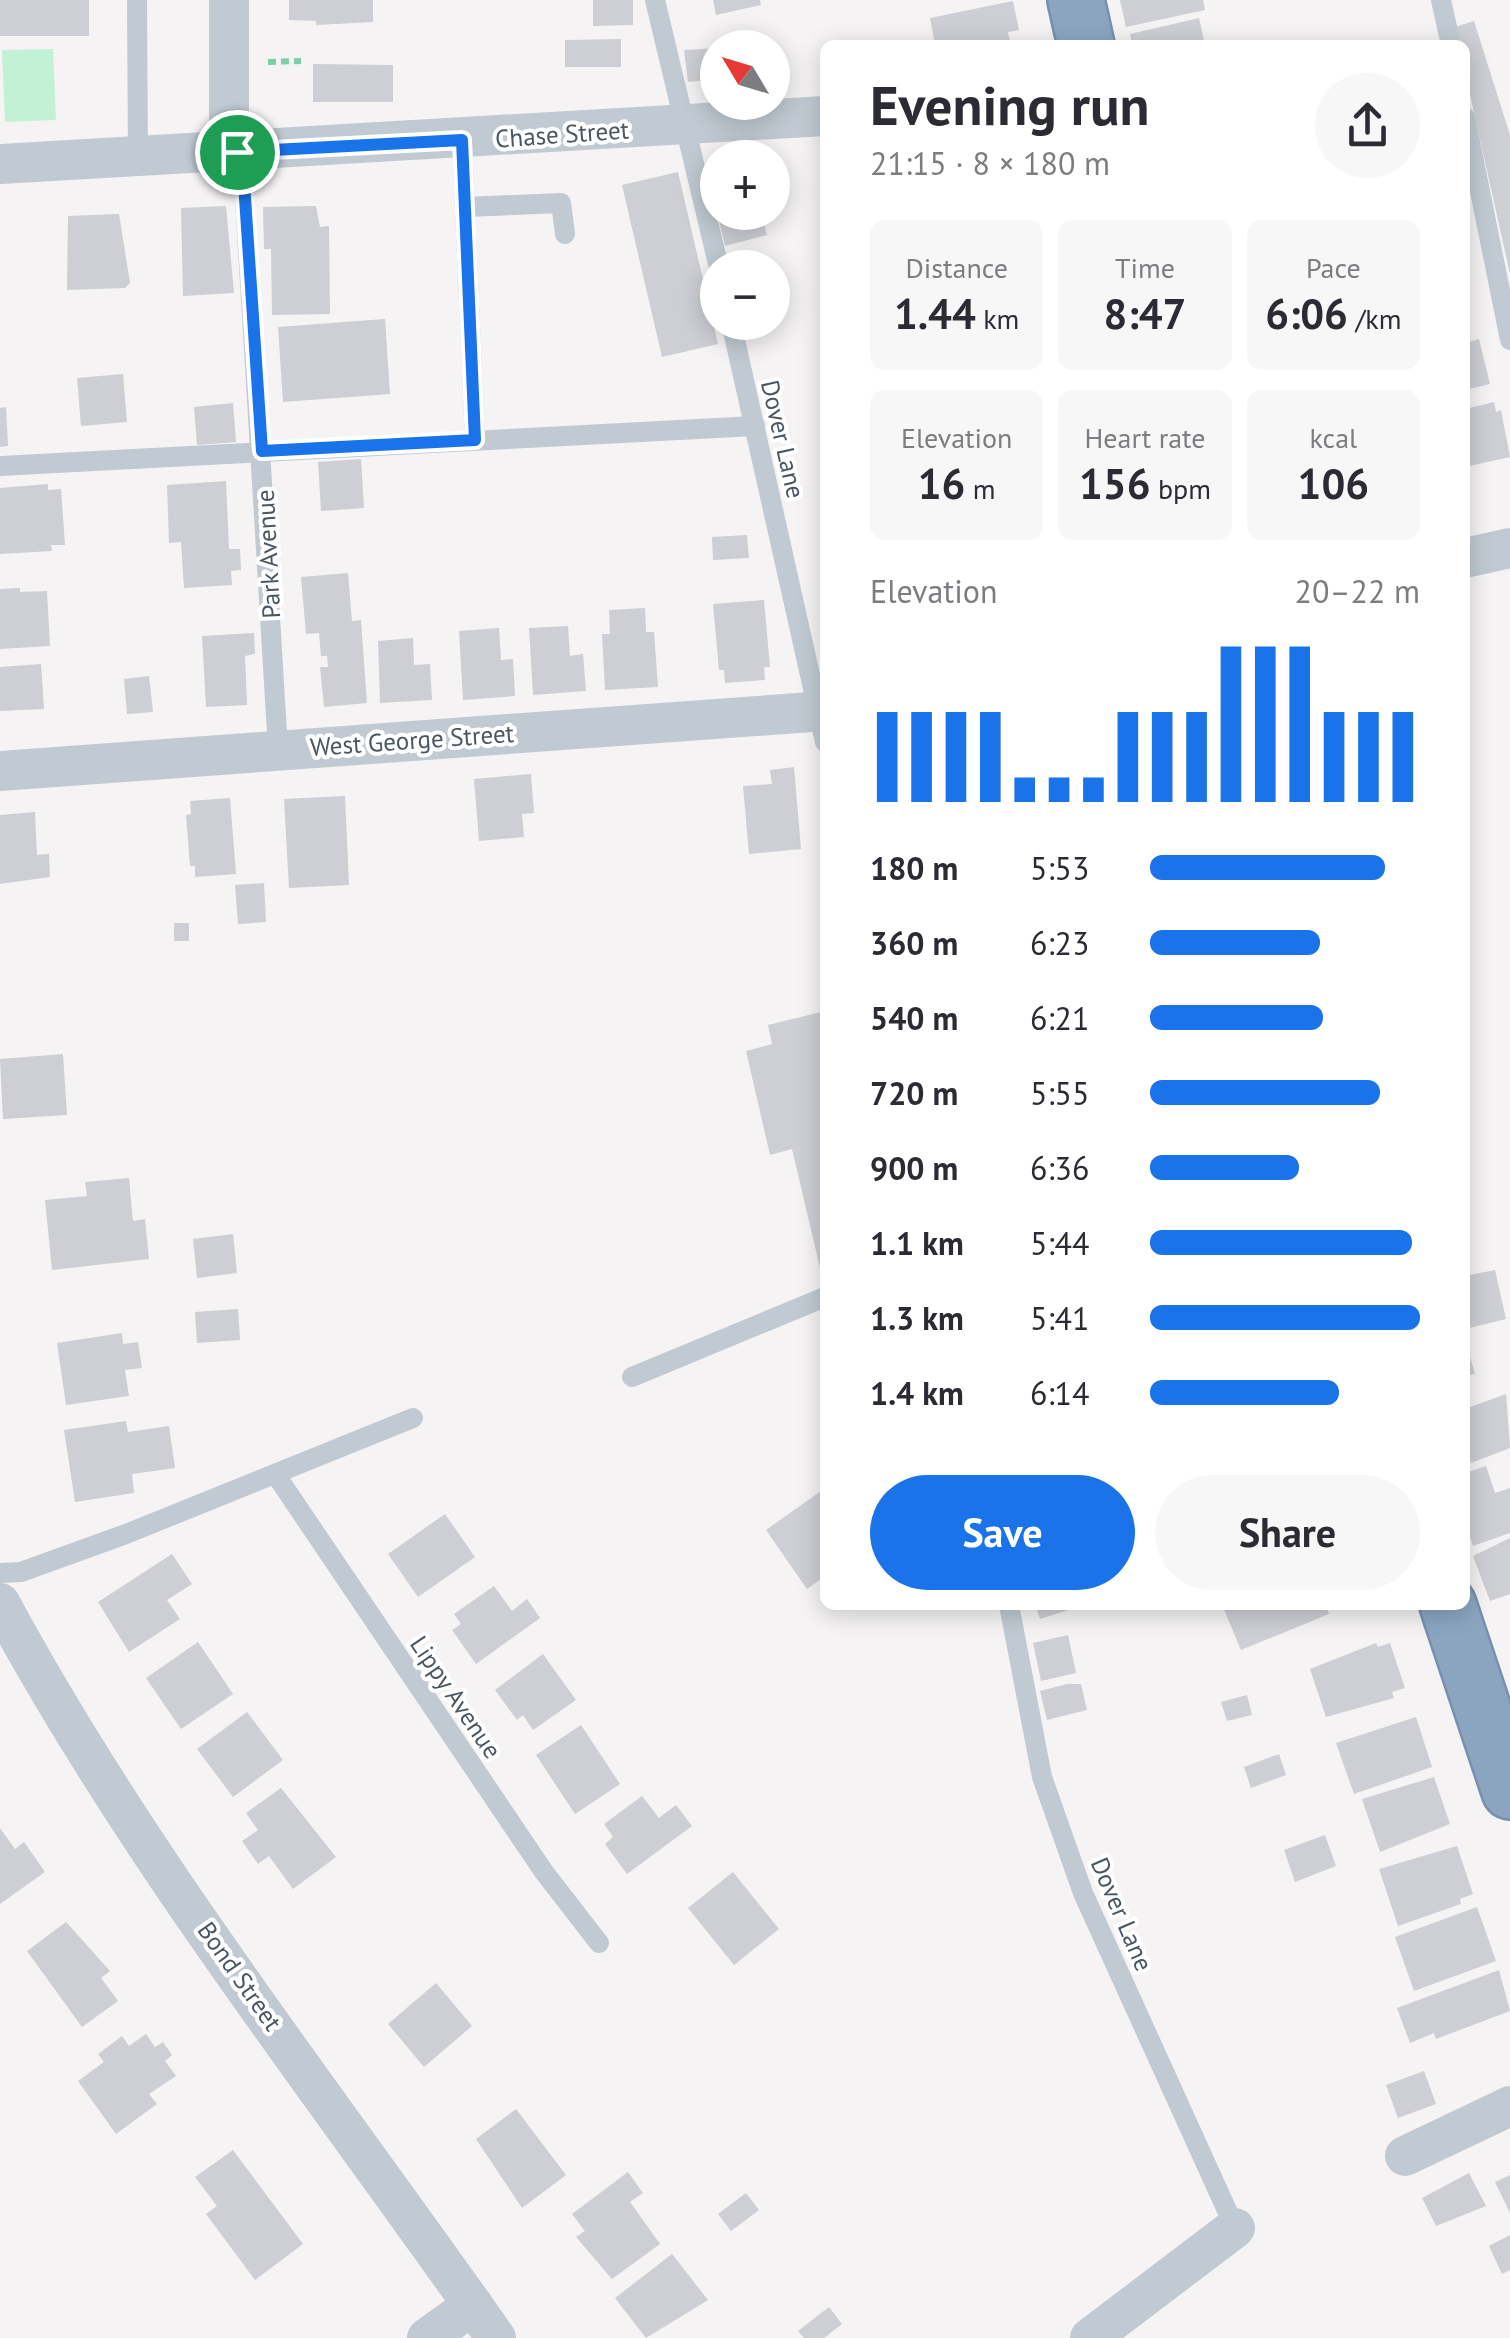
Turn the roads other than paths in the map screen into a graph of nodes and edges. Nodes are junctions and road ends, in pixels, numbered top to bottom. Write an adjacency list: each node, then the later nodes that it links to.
1 (137, 0): 13 (lane)
2 (229, 0): 12 (street, Park Avenue)
3 (655, 0): 9 (lane)
4 (1076, 0): 6 (highway)
5 (1442, 0): 7 (lane)
6 (1085, 40)
7 (1449, 40)
8 (820, 116): 9 (street, Chase Street)
9 (686, 126): 10 (street, Chase Street); 17 (lane)
10 (462, 140): 12 (street, Chase Street); 15 (lane)
11 (1470, 142): 19 (lane)
12 (237, 152): 13 (street, Chase Street); 22 (lane, Park Avenue)
13 (138, 158): 14 (street, Chase Street)
14 (0, 164)
15 (465, 206): 16 (lane); 21 (lane)
16 (566, 234)
17 (715, 250)
18 (735, 340): 20 (lane, Dover Lane)
19 (1510, 340)
20 (755, 426): 21 (lane); 26 (lane, Dover Lane)
21 (475, 440): 22 (lane)
22 (262, 451): 23 (lane); 28 (lane, Park Avenue)
23 (0, 466)
24 (1510, 548): 25 (street)
25 (1470, 557)
26 (820, 709)
27 (820, 722): 28 (street, West George Street)
28 (278, 750): 29 (street, West George Street)
29 (0, 771)
30 (820, 1299): 31 (lane)
31 (632, 1377)
32 (412, 1418): 33 (lane)
33 (276, 1475): 34 (lane); 39 (lane, Lippy Avenue)
34 (0, 1573)
35 (0, 1603): 43 (street, Bond Street)
36 (1010, 1610): 42 (lane, Dover Lane)
37 (1450, 1610): 38 (highway)
38 (1510, 1791)
39 (600, 1943)
40 (1510, 2106): 41 (street)
41 (1405, 2156)
42 (1235, 2228): 45 (street)
43 (484, 2322): 44 (street)
44 (427, 2338)
45 (1090, 2338)

